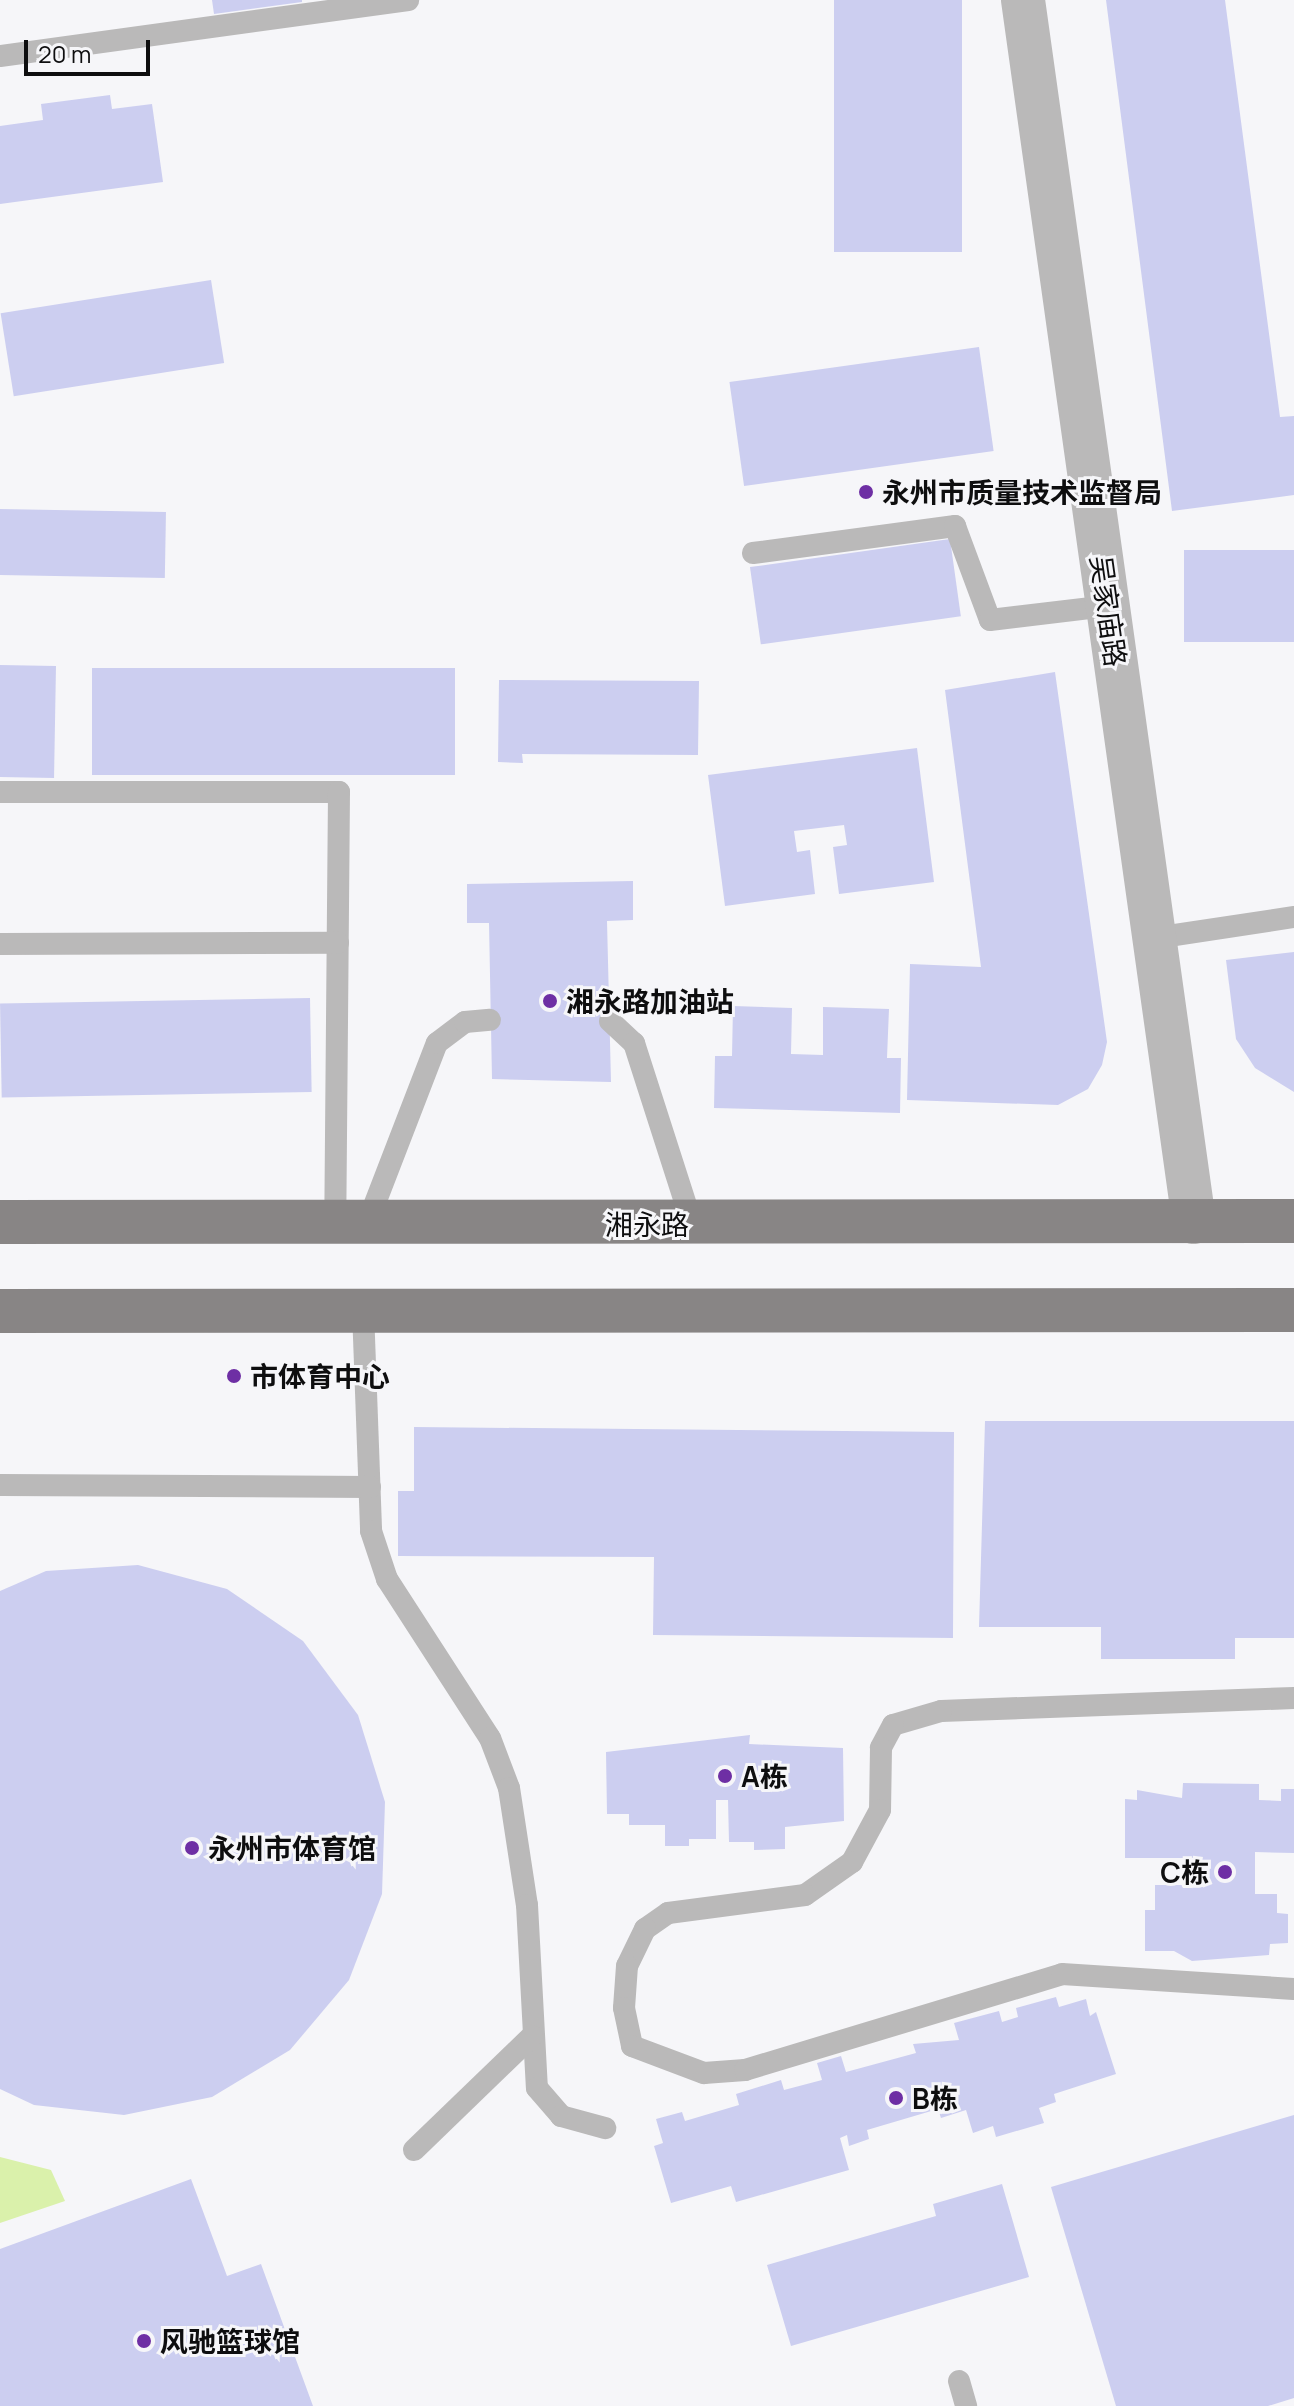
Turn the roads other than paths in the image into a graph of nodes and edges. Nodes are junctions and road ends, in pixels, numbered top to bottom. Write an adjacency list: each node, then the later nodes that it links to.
1 (408, 0): 3 (lane)
2 (1023, 0): 5 (street, 吴家庙路)
3 (0, 56)
4 (753, 553): 5 (lane)
5 (1108, 606): 8 (street, 吴家庙路)
6 (0, 792): 9 (lane)
7 (1294, 917): 8 (lane)
8 (1155, 938): 15 (street, 吴家庙路)
9 (338, 943): 10 (lane); 16 (lane)
10 (0, 944)
11 (490, 1020): 16 (lane)
12 (610, 1021): 17 (lane)
13 (1294, 1221): 15 (main road, 湘永路)
14 (0, 1222): 16 (main road, 湘永路)
15 (1194, 1222): 17 (main road, 湘永路)
16 (351, 1223): 17 (main road, 湘永路)
17 (692, 1224)
18 (363, 1310): 19 (main road); 20 (main road); 22 (lane)
19 (1294, 1310)
20 (0, 1311)
21 (0, 1485): 22 (lane)
22 (370, 1487): 25 (lane)
23 (1294, 1698): 24 (lane)
24 (1294, 1989)
25 (532, 2036): 26 (lane); 27 (lane)
26 (605, 2128)
27 (414, 2150)
28 (959, 2381): 29 (lane)
29 (966, 2406)

